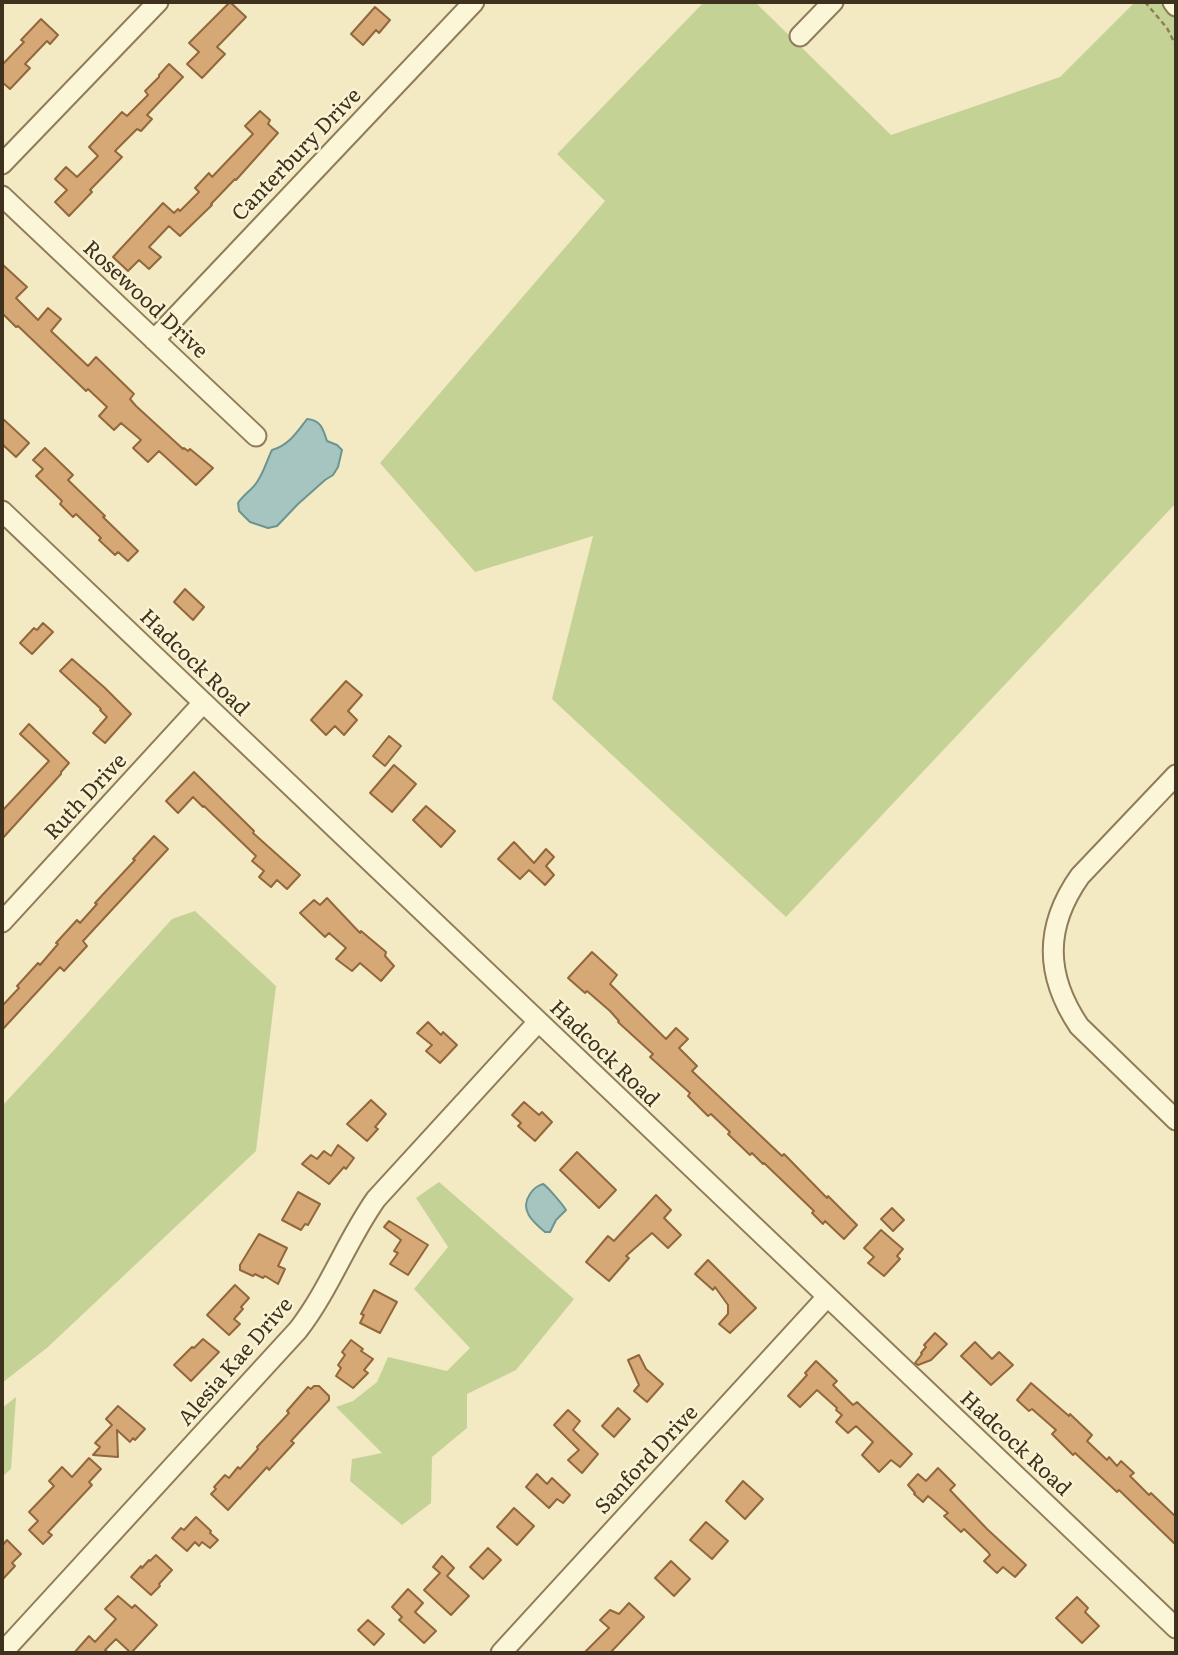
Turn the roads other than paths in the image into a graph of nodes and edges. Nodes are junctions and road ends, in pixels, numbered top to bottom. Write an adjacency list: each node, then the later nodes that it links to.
1 (158, 2): 7 (street)
2 (474, 2): 9 (street, Canterbury Drive)
3 (833, 2): 6 (street)
4 (1172, 2): 5 (street)
5 (1176, 6)
6 (800, 36)
7 (2, 164)
8 (2, 196): 9 (street, Rosewood Drive)
9 (154, 340): 10 (street, Rosewood Drive)
10 (256, 436)
11 (2, 511): 12 (street, Hadcock Road)
12 (203, 703): 14 (street, Ruth Drive); 15 (street, Hadcock Road)
13 (1176, 775): 16 (street)
14 (2, 922)
15 (538, 1022): 17 (street, Hadcock Road); 19 (street, Alesia Kae Drive)
16 (1176, 1120)
17 (827, 1297): 18 (street, Hadcock Road); 20 (street, Sanford Drive)
18 (1176, 1628)
19 (2, 1653)
20 (501, 1653)

